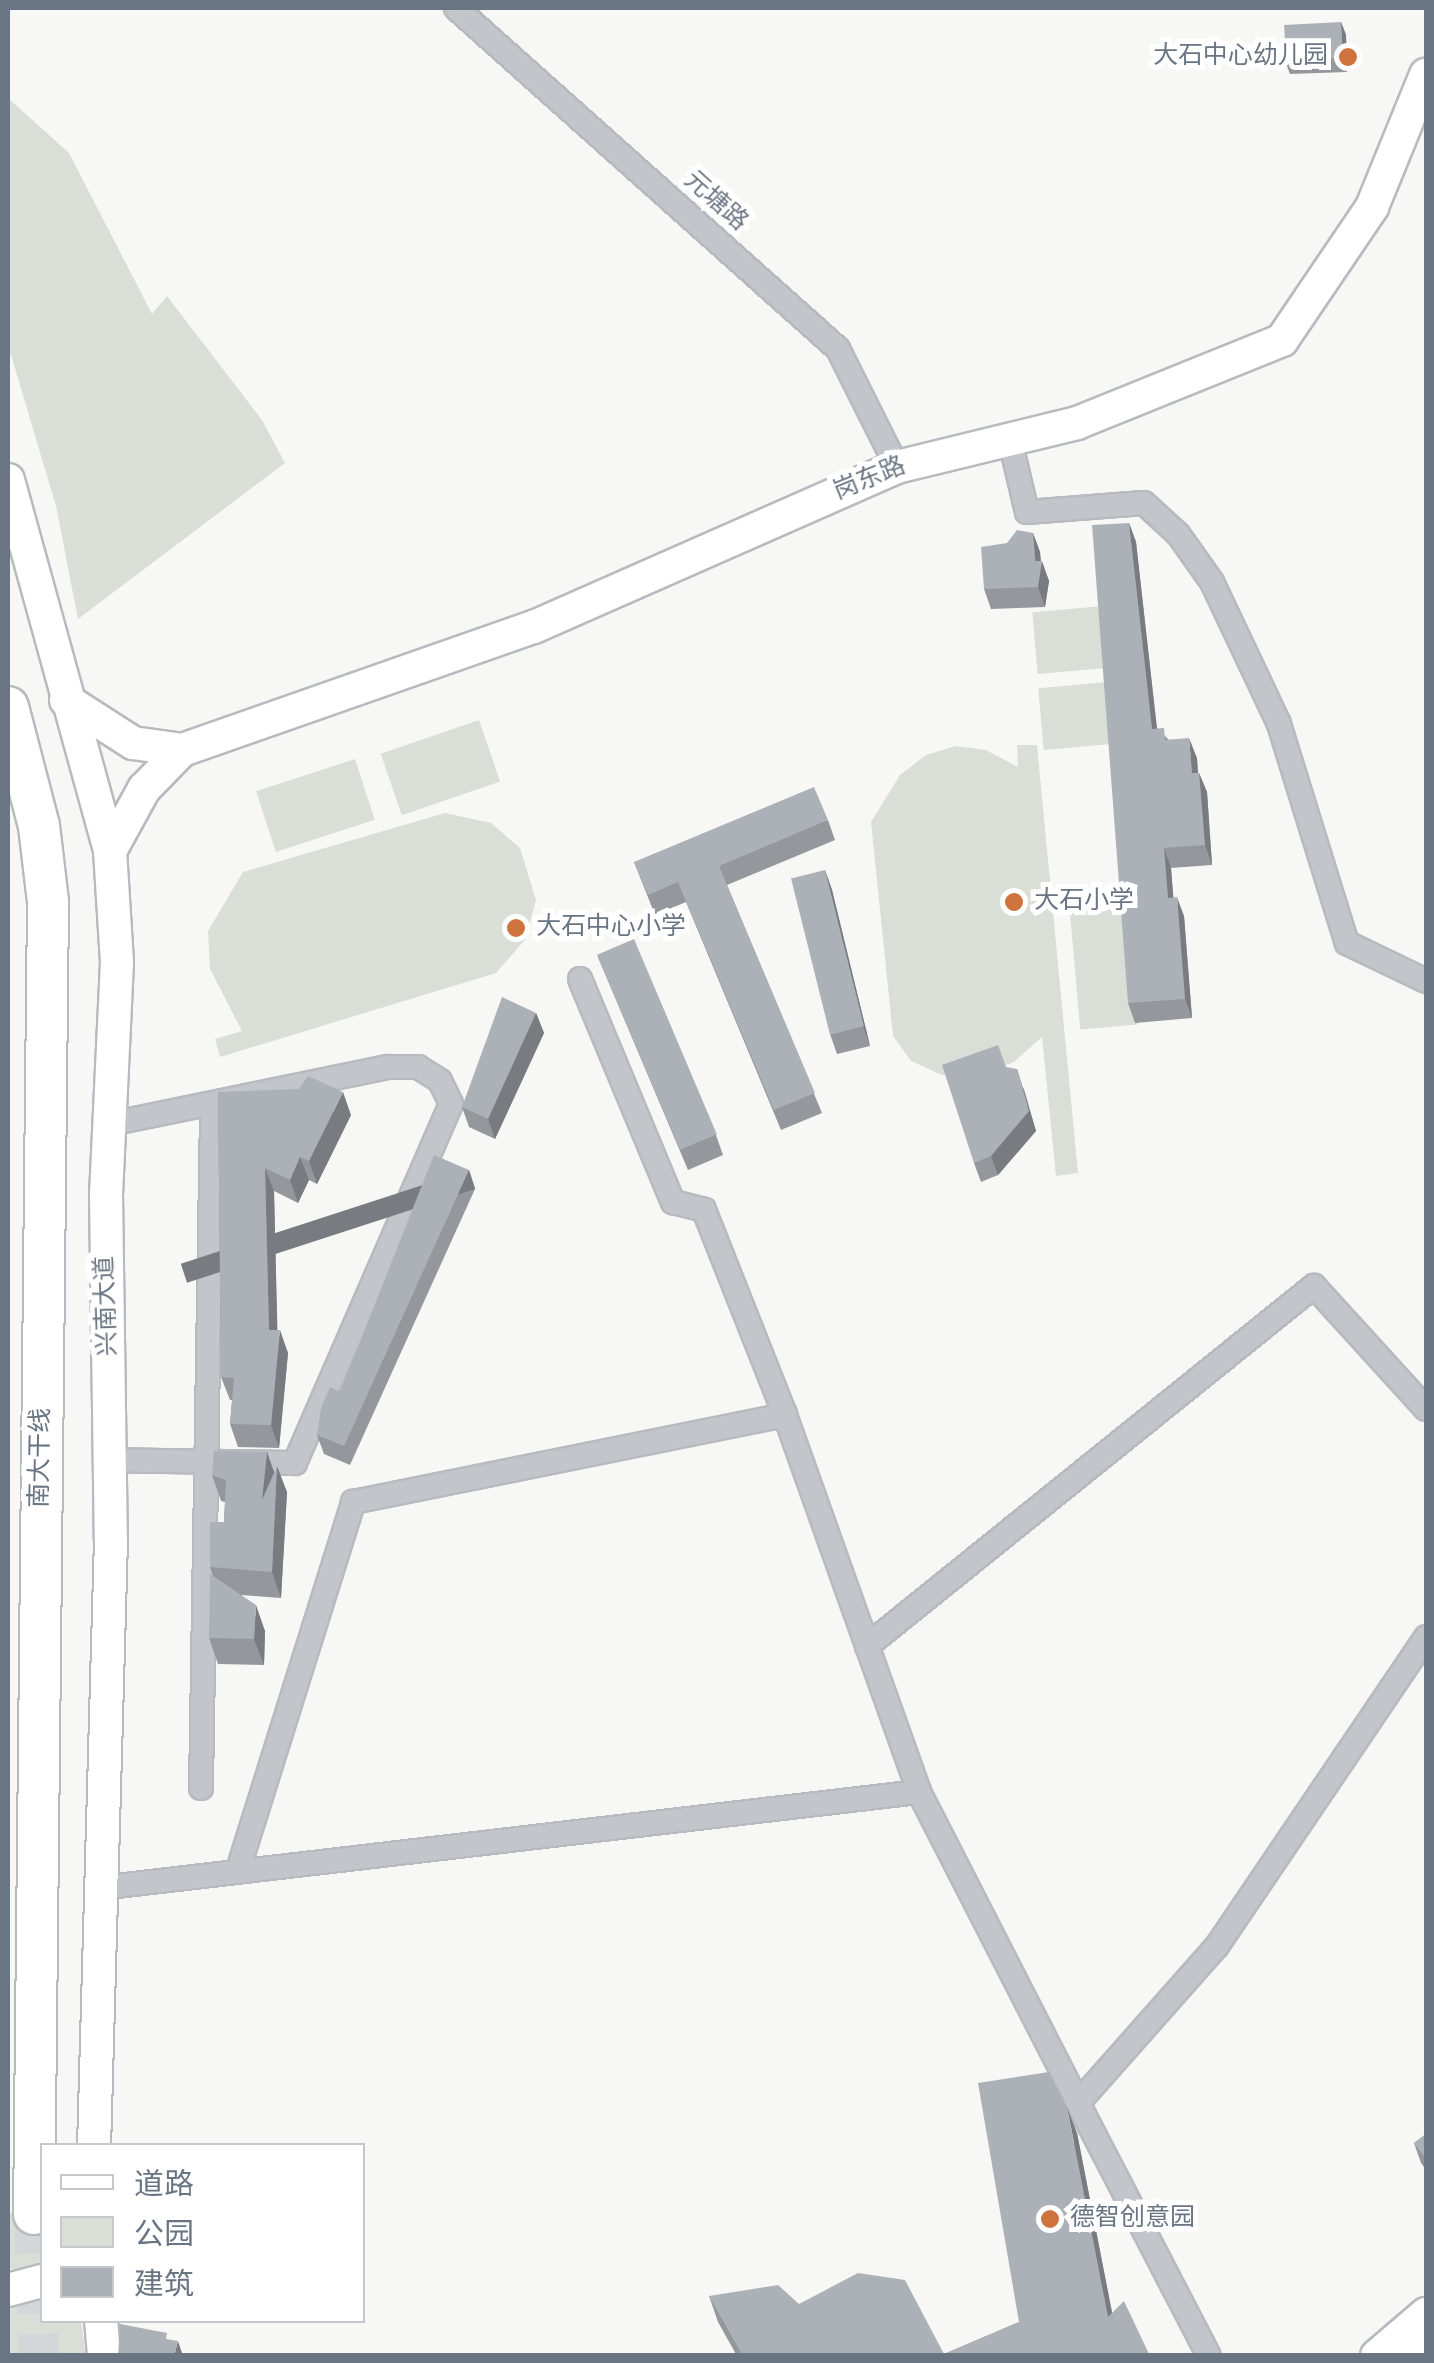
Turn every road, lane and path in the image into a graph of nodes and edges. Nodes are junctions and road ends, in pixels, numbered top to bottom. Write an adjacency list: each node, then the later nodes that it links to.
1 (456, 8): 4 (street, 元塘路)
2 (1426, 75): 3 (main road, 岗东路)
3 (1009, 436): 4 (main road, 岗东路); 11 (street)
4 (897, 466): 8 (main road, 岗东路)
5 (8, 480): 6 (main road, 兴南大道)
6 (66, 700): 8 (main road); 9 (main road, 兴南大道)
7 (8, 707): 26 (highway, 南大干线)
8 (182, 750): 9 (main road)
9 (110, 851): 13 (main road, 兴南大道)
10 (580, 979): 15 (street)
11 (1426, 982)
12 (212, 1108): 13 (street); 17 (street); 17 (street)
13 (110, 1124): 16 (main road, 兴南大道)
14 (1426, 1410): 19 (street)
15 (785, 1415): 19 (street); 22 (street)
16 (112, 1460): 17 (street); 23 (main road, 兴南大道)
17 (208, 1460): 20 (street)
18 (1426, 1637): 24 (street)
19 (867, 1646): 21 (street)
20 (201, 1788)
21 (919, 1792): 22 (street); 24 (street)
22 (238, 1870): 23 (street)
23 (100, 1888): 25 (main road, 兴南大道)
24 (1078, 2103): 33 (street)
25 (94, 2143)
26 (34, 2214)
27 (40, 2281): 28 (main road)
28 (8, 2290)
29 (1426, 2314): 34 (main road)
30 (101, 2323): 32 (main road)
31 (1426, 2348): 35 (main road)
32 (104, 2356)
33 (1209, 2356)
34 (1377, 2356)
35 (1417, 2356)

